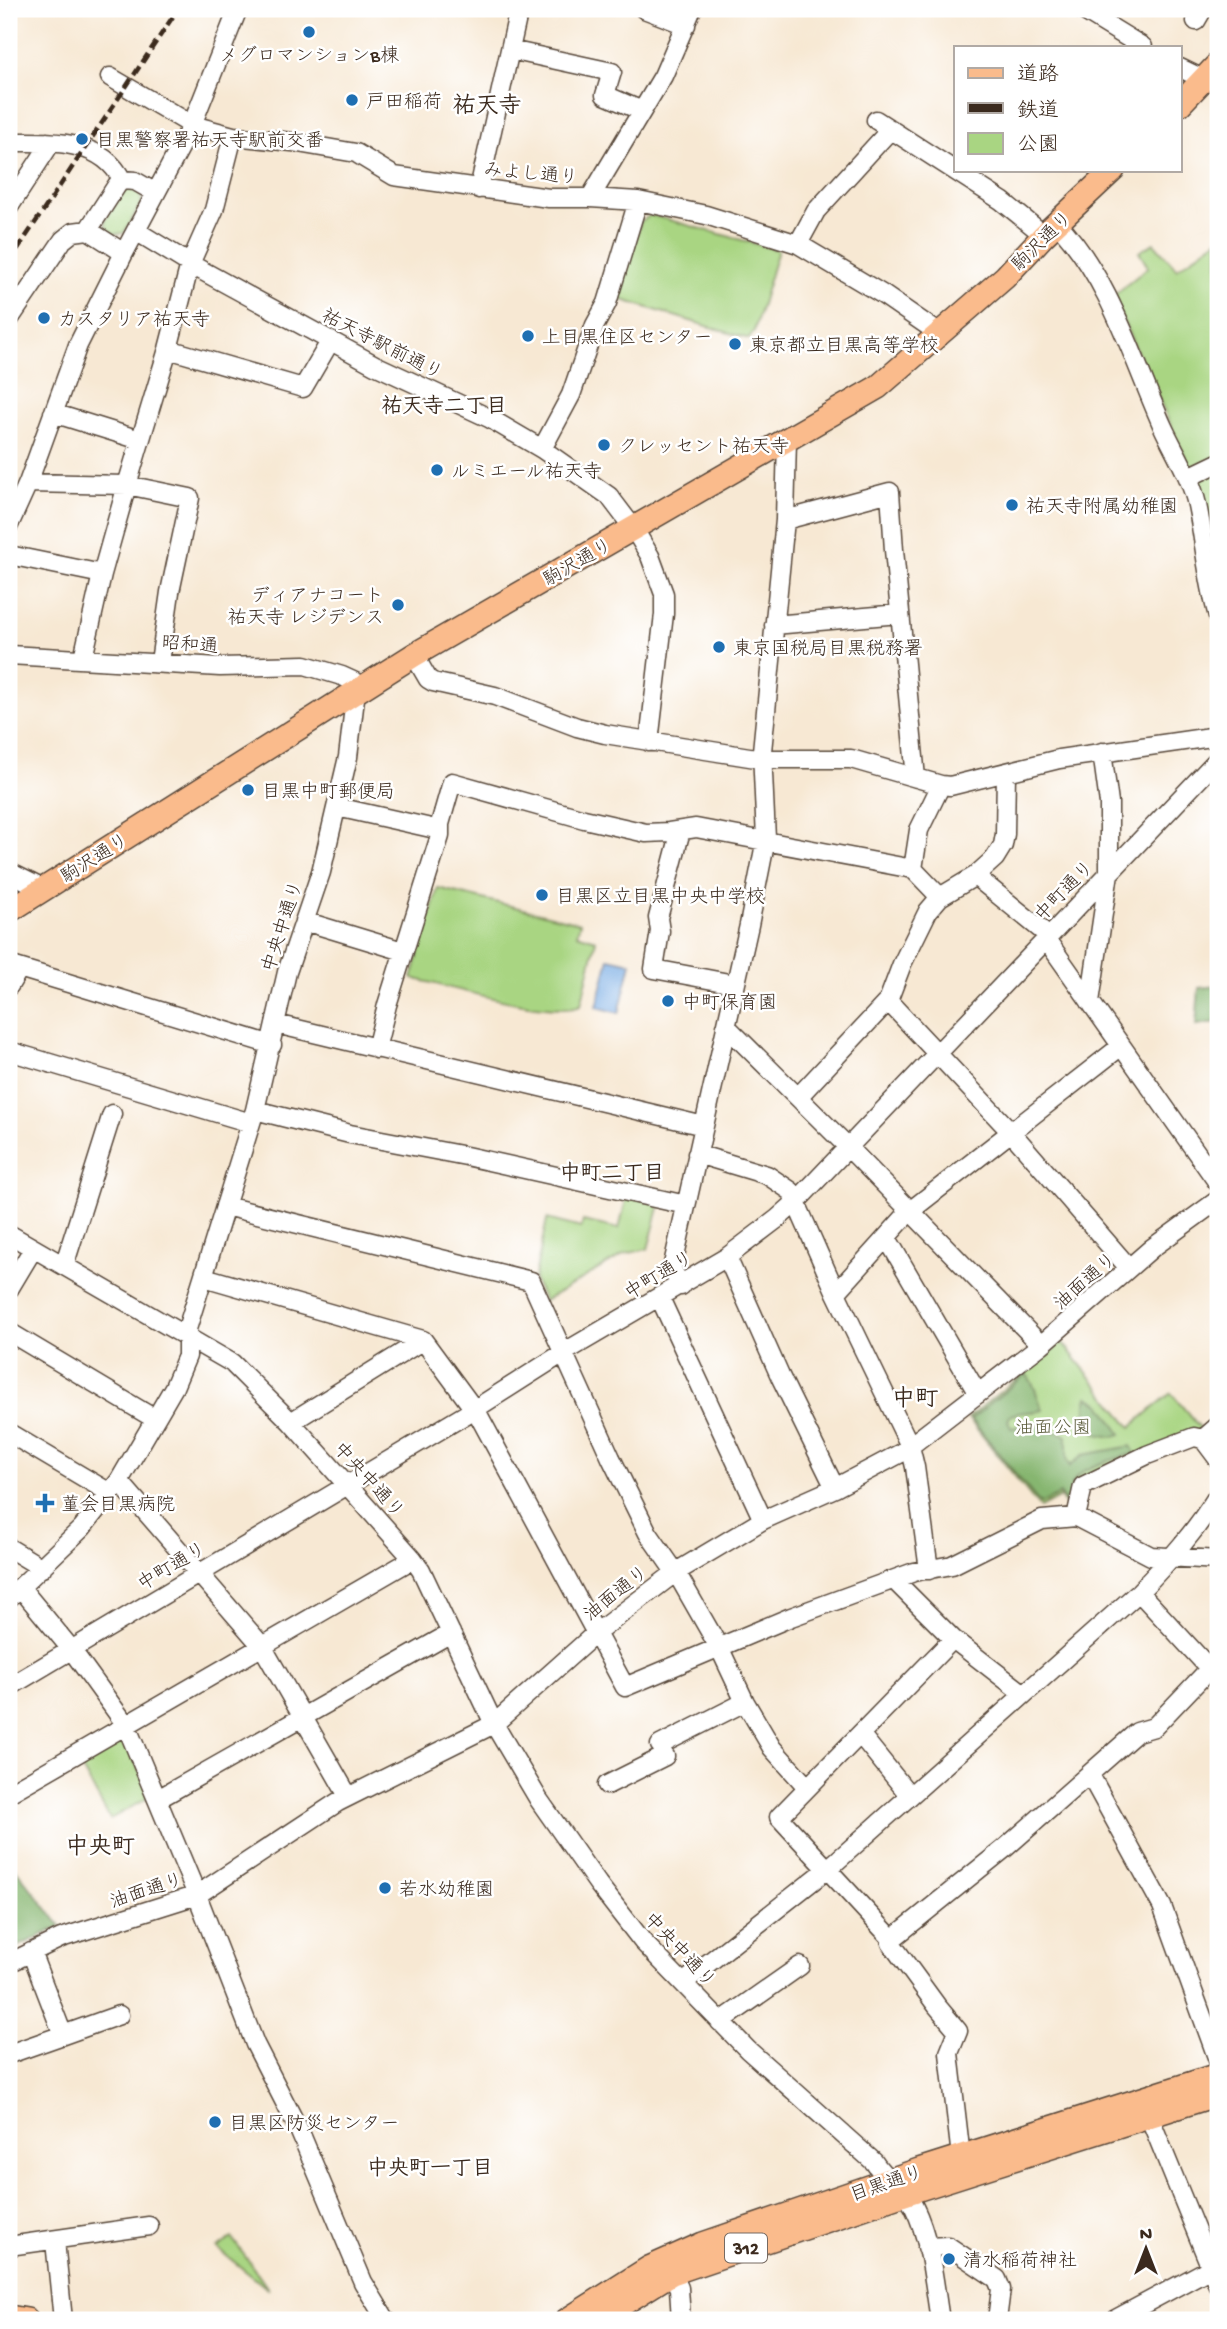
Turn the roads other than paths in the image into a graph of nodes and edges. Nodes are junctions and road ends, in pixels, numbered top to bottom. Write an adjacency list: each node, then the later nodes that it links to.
1 (238, 9): 13 (street)
2 (519, 9): 7 (street)
3 (644, 9): 5 (street)
4 (1081, 9): 6 (street)
5 (689, 17): 12 (street)
6 (1138, 44)
7 (510, 50): 12 (street); 21 (street)
8 (1182, 68): 9 (street)
9 (1212, 72): 11 (main road)
10 (110, 77): 13 (street, みよし通り)
11 (1182, 102)
12 (642, 111): 23 (street)
13 (192, 125): 14 (street, みよし通り); 22 (street)
14 (233, 136): 21 (street, みよし通り); 31 (street)
15 (9, 142): 16 (street)
16 (47, 142): 20 (street); 25 (street)
17 (954, 170): 29 (street)
18 (957, 172): 26 (street)
19 (1111, 172): 26 (main road, 駒沢通り)
20 (122, 180): 22 (street); 27 (street)
21 (479, 189): 23 (street, みよし通り)
22 (156, 194): 28 (street)
23 (590, 198): 24 (street, みよし通り)
24 (638, 201): 29 (street, みよし通り); 39 (street)
25 (9, 207)
26 (1051, 229): 33 (main road, 駒沢通り); 41 (street)
27 (88, 230): 30 (street); 32 (street)
28 (136, 231): 30 (street); 31 (street, 祐天寺駅前通り)
29 (798, 244): 33 (street, みよし通り)
30 (124, 253): 36 (street)
31 (190, 264): 34 (street, 祐天寺駅前通り); 35 (street)
32 (9, 320)
33 (940, 334): 37 (main road, 駒沢通り)
34 (331, 340): 35 (street); 39 (street, 祐天寺駅前通り)
35 (168, 349): 38 (street)
36 (53, 413): 38 (street); 42 (street)
37 (787, 439): 45 (street); 47 (main road, 駒沢通り)
38 (140, 440): 43 (street)
39 (542, 449): 47 (street, 祐天寺駅前通り)
40 (1218, 463): 41 (street)
41 (1189, 477): 51 (street)
42 (28, 483): 43 (street); 44 (street)
43 (127, 485): 49 (street); 56 (street)
44 (14, 500): 46 (street)
45 (785, 520): 50 (street); 52 (street)
46 (9, 525)
47 (634, 529): 54 (main road, 駒沢通り); 59 (street, 祐天寺駅前通り)
48 (9, 555): 49 (street)
49 (102, 574): 55 (street)
50 (899, 614): 52 (street); 64 (street)
51 (1218, 616)
52 (774, 625): 61 (street)
53 (9, 655): 55 (street, 昭和通)
54 (414, 655): 57 (main road, 駒沢通り); 59 (street)
55 (83, 658): 56 (street, 昭和通)
56 (160, 662): 57 (street, 昭和通)
57 (360, 688): 66 (street, 中央中通り); 74 (main road, 駒沢通り)
58 (1218, 736): 60 (street)
59 (649, 742): 61 (street)
60 (1102, 752): 63 (street); 72 (street)
61 (762, 759): 64 (street); 69 (street)
62 (1218, 759): 72 (street, 中町通り)
63 (1006, 772): 65 (street); 73 (street)
64 (916, 778): 65 (street)
65 (941, 785): 70 (street)
66 (337, 807): 67 (street); 77 (street, 中央中通り)
67 (440, 830): 68 (street); 79 (street)
68 (676, 831): 69 (street); 81 (street)
69 (765, 842): 70 (street); 81 (street)
70 (912, 869): 75 (street)
71 (9, 872): 74 (street)
72 (1109, 873): 78 (street, 中町通り); 84 (street)
73 (975, 876): 75 (street); 78 (street)
74 (43, 889): 76 (main road, 駒沢通り)
75 (940, 897): 83 (street)
76 (9, 911)
77 (304, 921): 79 (street); 85 (street, 中央中通り)
78 (1048, 937): 84 (street); 91 (street, 中町通り)
79 (404, 951): 89 (street)
80 (14, 967): 82 (street); 87 (street)
81 (734, 984): 86 (street)
82 (9, 986)
83 (888, 1001): 91 (street); 92 (street)
84 (1090, 1002): 88 (street)
85 (276, 1024): 87 (street, 中央中通り); 89 (street)
86 (726, 1026): 92 (street); 95 (street)
87 (272, 1045): 94 (street, 中央中通り)
88 (1121, 1047): 96 (street); 99 (street)
89 (376, 1049): 95 (street)
90 (9, 1051): 94 (street)
91 (938, 1052): 96 (street); 97 (street, 中町通り)
92 (798, 1097): 97 (street)
93 (112, 1114): 109 (street)
94 (253, 1117): 102 (street); 103 (street, 中央中通り)
95 (704, 1126): 98 (street)
96 (1012, 1132): 104 (street); 110 (street)
97 (848, 1146): 101 (street, 中町通り); 104 (street)
98 (697, 1154): 101 (street); 102 (street)
99 (1218, 1183)
100 (1218, 1200): 110 (street, 油面通り)
101 (795, 1203): 108 (street, 中町通り); 114 (street)
102 (686, 1205): 112 (street)
103 (225, 1206): 111 (street, 中央中通り); 120 (street)
104 (910, 1211): 106 (street); 119 (street)
105 (9, 1234): 107 (street)
106 (887, 1238): 114 (street); 121 (street)
107 (33, 1249): 109 (street); 113 (street)
108 (727, 1258): 112 (street, 中町通り); 132 (street)
109 (64, 1266): 117 (street)
110 (1129, 1268): 119 (street, 油面通り)
111 (204, 1277): 117 (street, 中央中通り); 118 (street)
112 (681, 1286): 115 (street, 中町通り)
113 (9, 1289)
114 (836, 1293): 128 (street)
115 (660, 1298): 120 (street, 中町通り); 135 (street)
116 (9, 1332): 123 (street)
117 (187, 1336): 123 (street); 124 (street, 中央中通り)
118 (423, 1340): 122 (street); 124 (street)
119 (1041, 1345): 121 (street, 油面通り)
120 (563, 1353): 122 (street, 中町通り); 143 (street)
121 (978, 1394): 128 (street, 油面通り)
122 (475, 1409): 130 (street, 中町通り); 148 (street)
123 (155, 1419): 131 (street)
124 (291, 1422): 130 (street, 中央中通り)
125 (1218, 1426): 127 (street)
126 (9, 1433): 131 (street)
127 (1203, 1439): 129 (street); 134 (street)
128 (910, 1446): 132 (street, 油面通り); 141 (street)
129 (1218, 1458)
130 (347, 1485): 138 (street, 中央中通り); 142 (street, 中町通り)
131 (115, 1487): 140 (street); 142 (street)
132 (835, 1488): 135 (street, 油面通り)
133 (1218, 1495): 137 (street)
134 (1076, 1517): 137 (street); 141 (street)
135 (764, 1520): 143 (street, 油面通り)
136 (9, 1548): 140 (street)
137 (1171, 1558): 139 (street); 145 (street)
138 (413, 1559): 147 (street, 中央中通り); 150 (street)
139 (1218, 1560)
140 (43, 1568): 146 (street)
141 (929, 1570): 144 (street)
142 (199, 1572): 150 (street); 151 (street, 中町通り)
143 (676, 1572): 148 (street, 油面通り); 152 (street)
144 (894, 1580): 149 (street); 152 (street)
145 (1139, 1592): 153 (street); 155 (street)
146 (15, 1593): 151 (street)
147 (452, 1633): 157 (street); 158 (street, 中央中通り)
148 (596, 1633): 152 (street); 158 (street, 油面通り)
149 (953, 1639): 155 (street); 160 (street)
150 (262, 1646): 157 (street); 159 (street)
151 (71, 1649): 154 (street, 中町通り); 159 (street)
152 (720, 1649): 156 (street)
153 (1214, 1664): 161 (street)
154 (9, 1687)
155 (1024, 1694): 166 (street)
156 (745, 1702): 162 (street); 163 (street)
157 (303, 1717): 165 (street); 167 (street)
158 (494, 1724): 165 (street, 油面通り); 174 (street, 中央中通り)
159 (126, 1725): 164 (street); 167 (street)
160 (860, 1734): 163 (street); 166 (street)
161 (1090, 1775): 170 (street); 179 (street)
162 (607, 1785)
163 (807, 1787): 168 (street)
164 (9, 1793)
165 (348, 1796): 169 (street, 油面通り)
166 (910, 1796): 168 (street)
167 (158, 1799): 169 (street)
168 (829, 1868): 170 (street); 174 (street)
169 (197, 1895): 171 (street, 油面通り); 194 (street)
170 (892, 1939): 183 (street)
171 (31, 1952): 172 (street, 油面通り); 177 (street)
172 (9, 1963)
173 (800, 1966): 176 (street)
174 (683, 1983): 176 (street, 中央中通り)
175 (119, 2015): 177 (street)
176 (720, 2022): 184 (street, 中央中通り)
177 (62, 2035): 178 (street)
178 (9, 2054)
179 (1218, 2060)
180 (1218, 2075): 183 (main road, 目黒通り / 312)
181 (1218, 2094): 182 (main road, 目黒通り / 312)
182 (1149, 2116): 184 (main road, 目黒通り / 312); 190 (street)
183 (961, 2157): 184 (main road, 目黒通り / 312)
184 (897, 2187): 188 (street, 中央中通り); 189 (main road, 目黒通り / 312)
185 (149, 2226): 186 (street)
186 (55, 2241): 187 (street); 193 (street)
187 (9, 2246)
188 (927, 2247): 198 (street, 中央中通り); 199 (street)
189 (669, 2267): 195 (main road, 目黒通り / 312); 196 (main road, 目黒通り / 312); 197 (street)
190 (1215, 2277): 200 (street)
191 (9, 2317): 192 (main road)
192 (27, 2320)
193 (63, 2320)
194 (386, 2320)
195 (567, 2320)
196 (597, 2320)
197 (681, 2320)
198 (940, 2320)
199 (997, 2320)
200 (1114, 2320)

